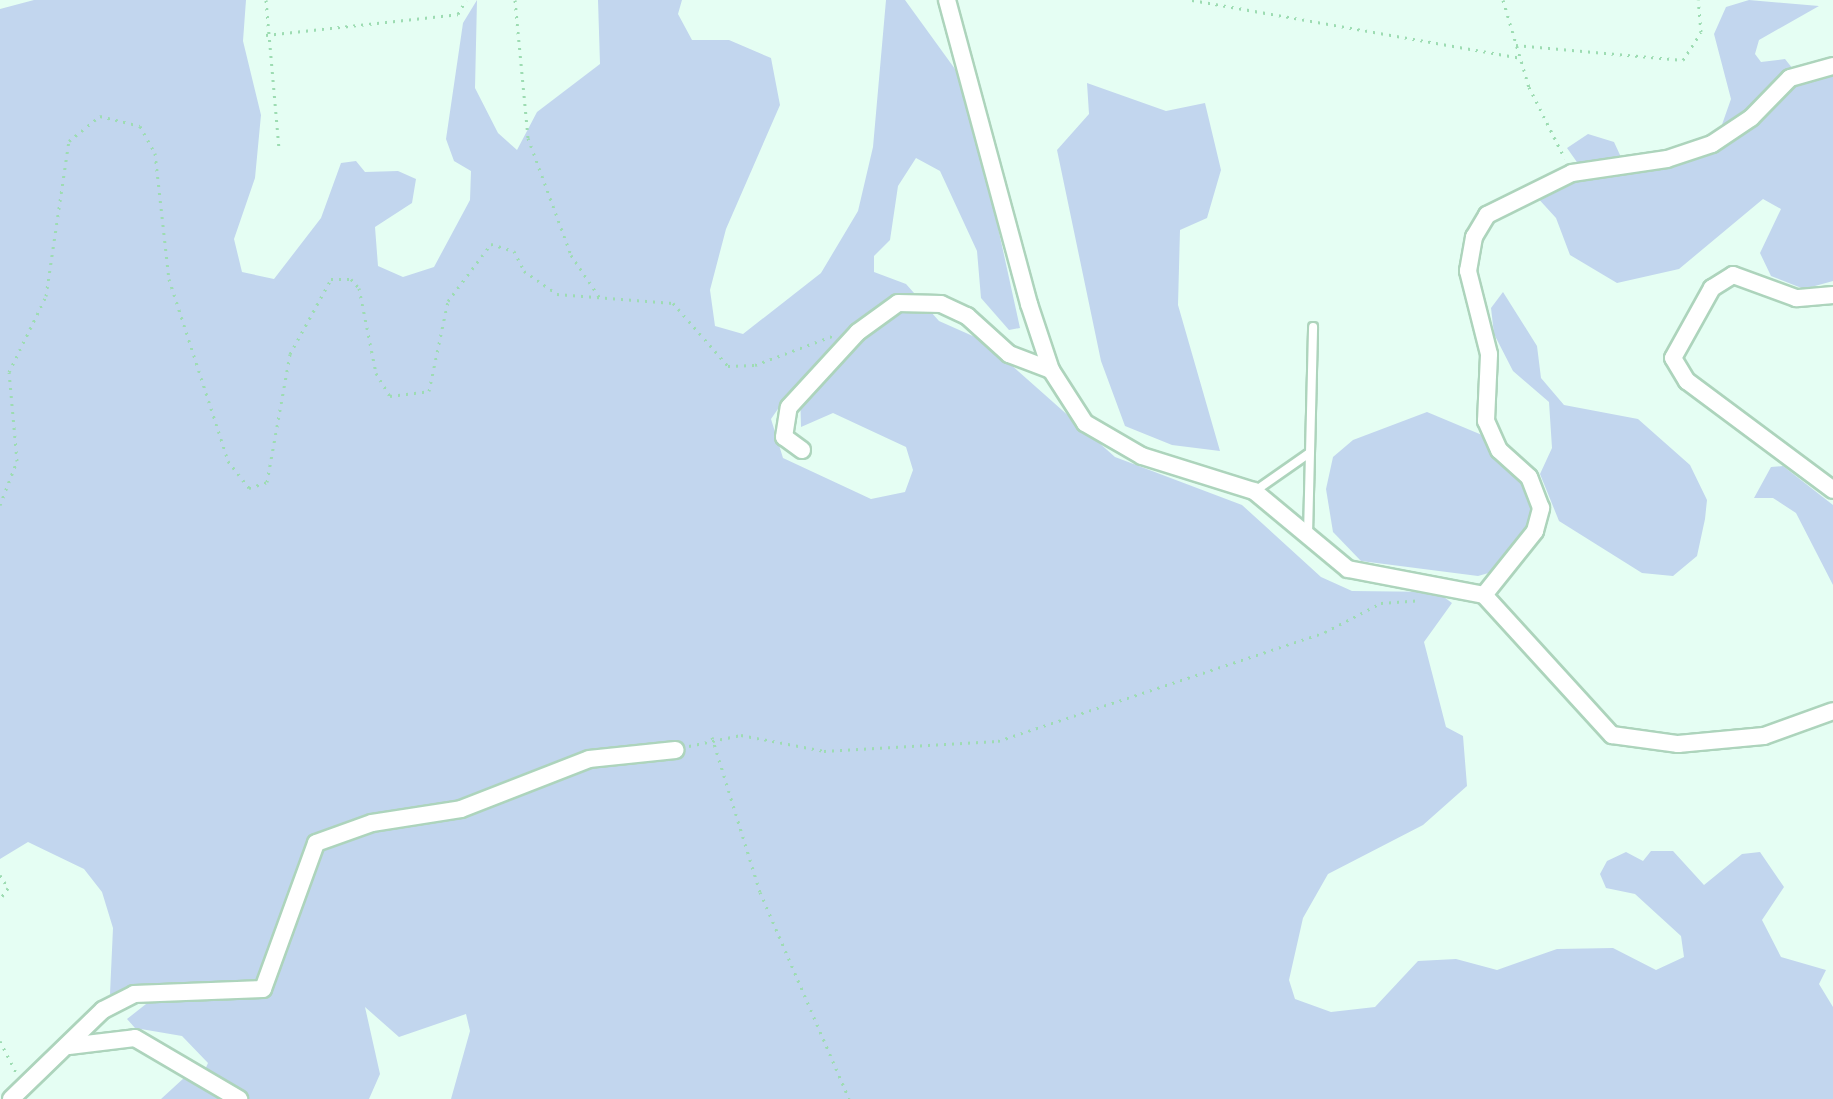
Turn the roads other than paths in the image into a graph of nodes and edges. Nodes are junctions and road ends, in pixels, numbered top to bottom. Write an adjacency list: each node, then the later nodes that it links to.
1 (947, 0): 5 (street)
2 (1833, 66): 11 (street)
3 (1833, 295): 8 (street)
4 (1313, 327): 7 (lane)
5 (1051, 370): 6 (street); 9 (street)
6 (802, 450)
7 (1308, 454): 9 (lane); 10 (lane)
8 (1833, 490)
9 (1254, 491): 10 (street)
10 (1308, 535): 11 (street)
11 (1484, 595): 12 (street)
12 (1833, 711)
13 (676, 750): 14 (street)
14 (69, 1046): 15 (street); 16 (street)
15 (11, 1099)
16 (239, 1099)

